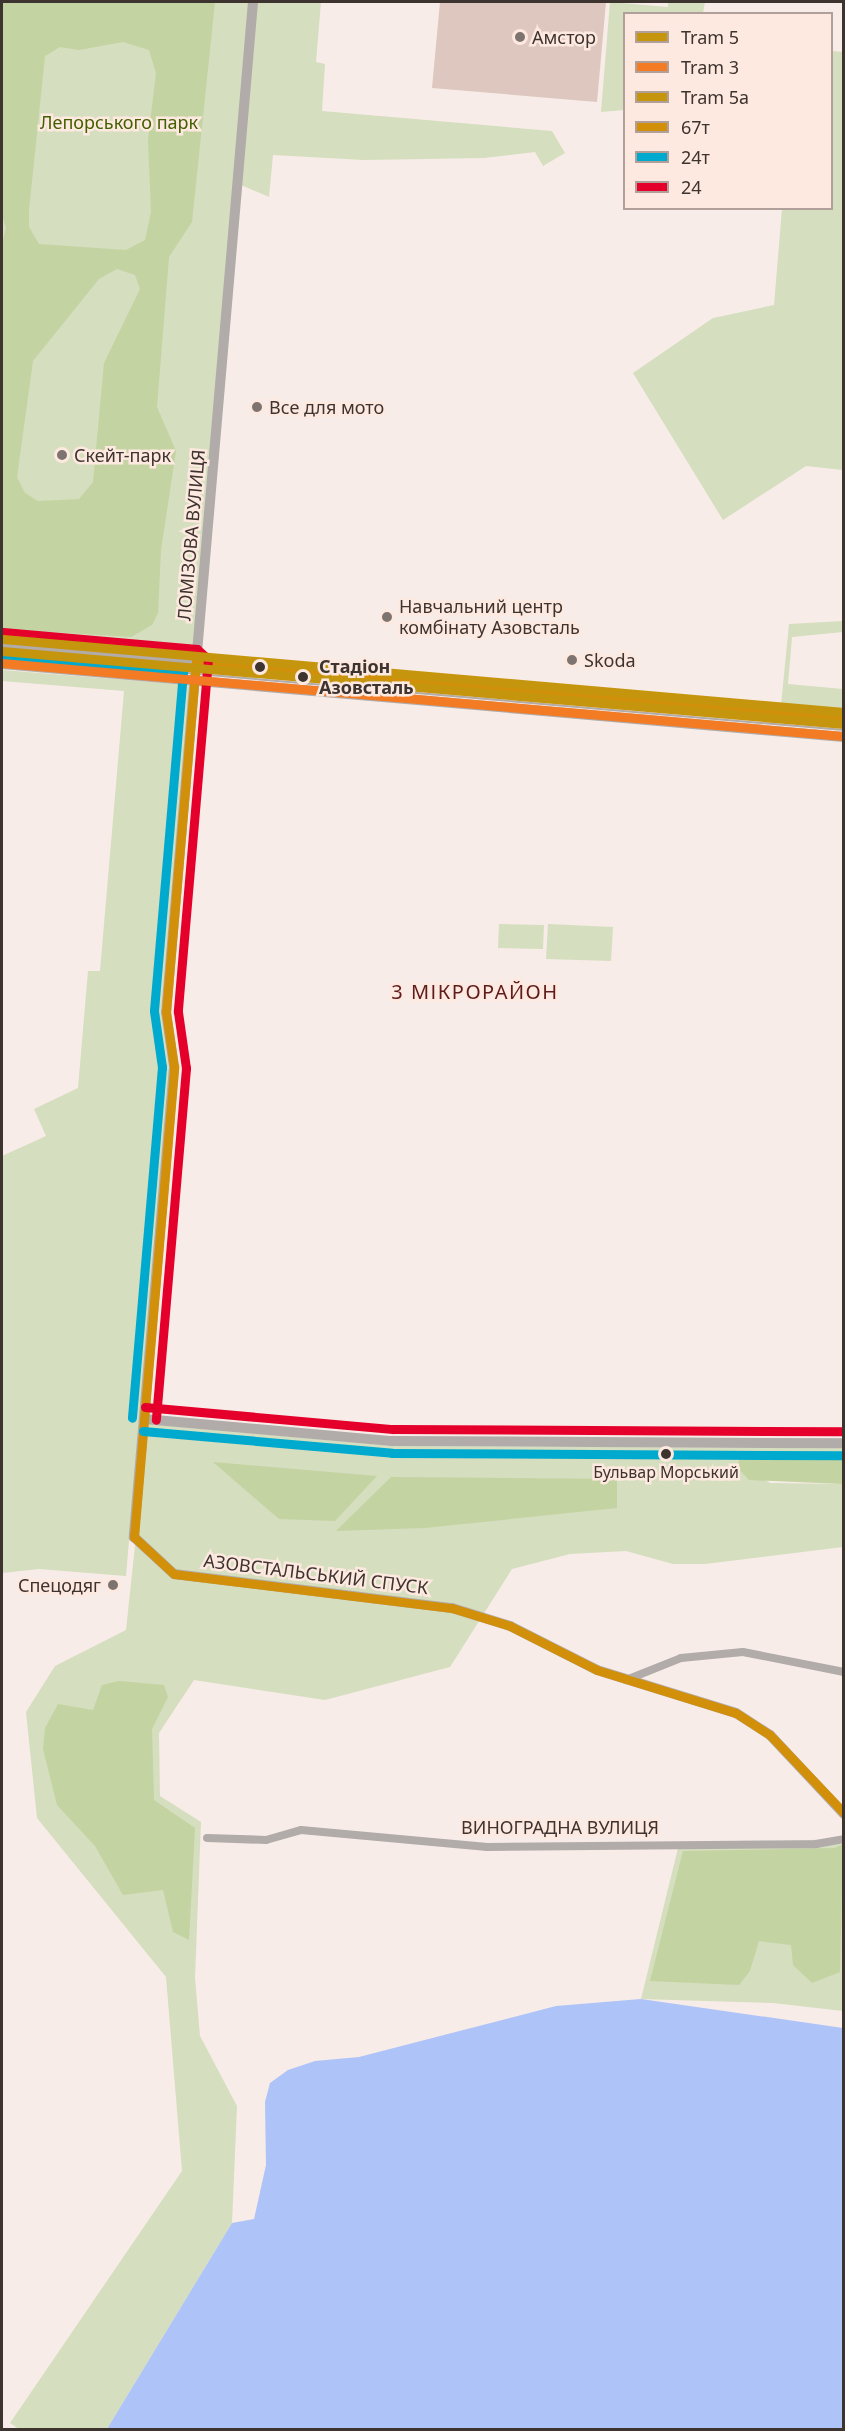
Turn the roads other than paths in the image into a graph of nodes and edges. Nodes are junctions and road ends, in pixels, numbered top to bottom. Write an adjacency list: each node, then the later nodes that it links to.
1 (253, 2): 3 (street, ЛОМІЗОВА ВУЛИЦЯ)
2 (2, 644): 3 (street)
3 (196, 661): 5 (street, ЛОМІЗОВА ВУЛИЦЯ); 6 (street)
4 (2, 664): 5 (street)
5 (195, 680): 7 (street); 8 (street, ЛОМІЗОВА ВУЛИЦЯ)
6 (843, 717)
7 (843, 737)
8 (144, 1419): 9 (street); 10 (street, ЛОМІЗОВА ВУЛИЦЯ)
9 (843, 1443)
10 (134, 1537): 12 (street, АЗОВСТАЛЬСЬКИЙ СПУСК)
11 (843, 1672): 12 (street)
12 (626, 1680): 13 (street, АЗОВСТАЛЬСЬКИЙ СПУСК)
13 (843, 1814)
14 (207, 1838): 15 (street, ВИНОГРАДНА ВУЛИЦЯ)
15 (843, 1839)

